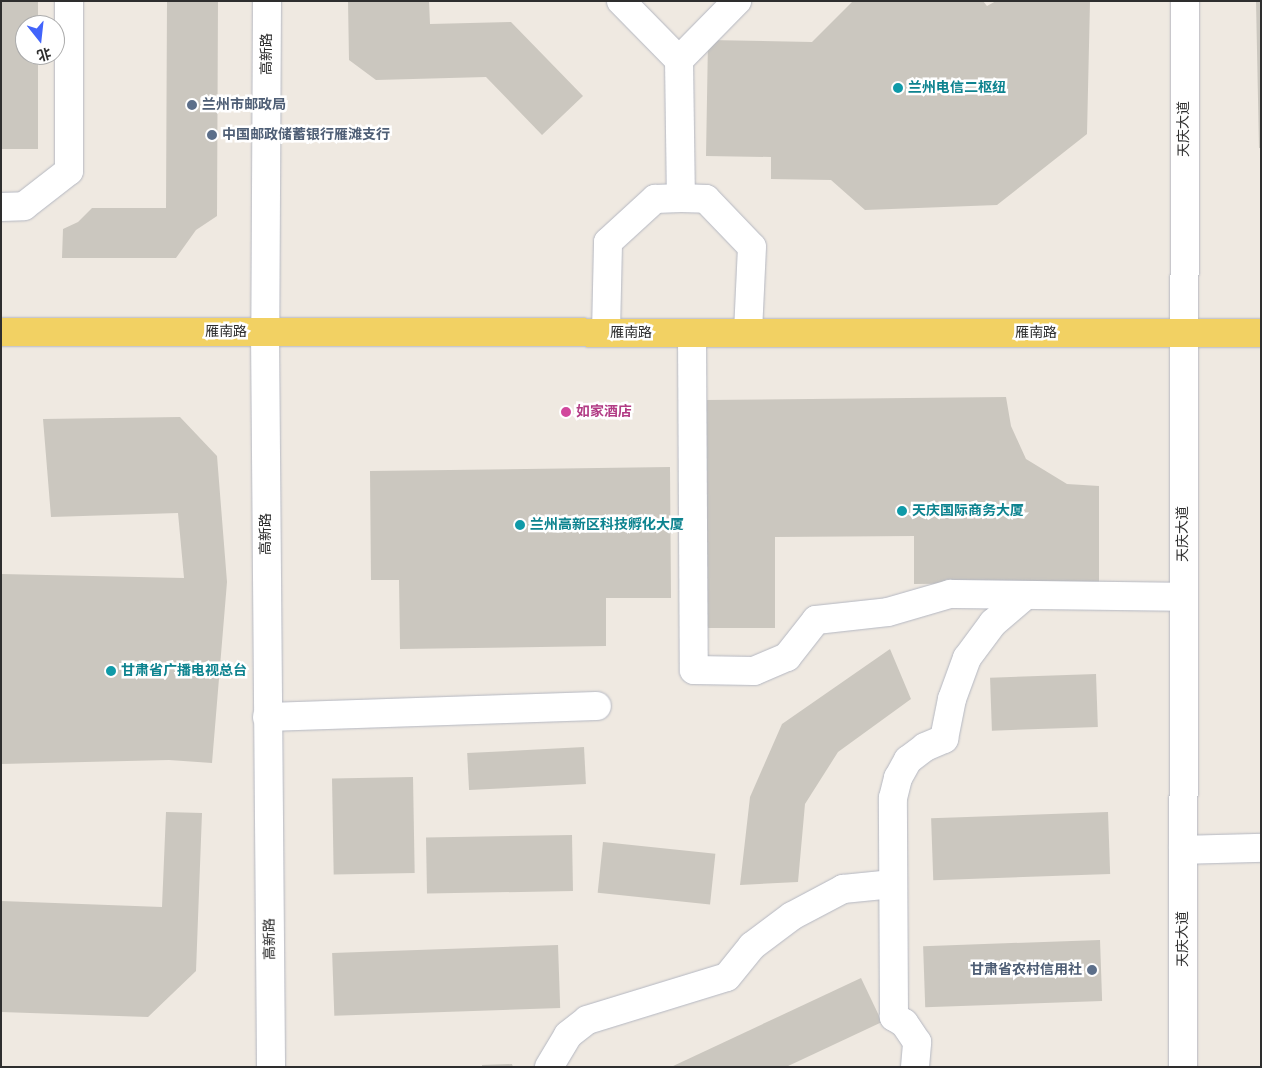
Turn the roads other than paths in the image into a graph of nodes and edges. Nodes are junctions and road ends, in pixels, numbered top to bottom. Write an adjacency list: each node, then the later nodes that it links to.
1 (69, 1): 8 (street)
2 (267, 1): 10 (street, 高新路)
3 (621, 1): 6 (street)
4 (737, 1): 6 (street)
5 (1185, 1): 14 (street, 天庆大道)
6 (679, 60): 7 (street)
7 (681, 198): 11 (street); 13 (street)
8 (1, 206)
9 (1, 332): 10 (main road, 雁南路)
10 (265, 332): 11 (main road, 雁南路); 19 (street, 高新路)
11 (606, 332): 12 (main road, 雁南路)
12 (692, 333): 13 (main road, 雁南路); 16 (street)
13 (748, 333): 14 (main road, 雁南路)
14 (1183, 333): 15 (main road, 雁南路); 17 (street, 天庆大道)
15 (1261, 333)
16 (1026, 595): 17 (street); 22 (street)
17 (1183, 597): 21 (street, 天庆大道)
18 (597, 706): 19 (street)
19 (268, 717): 23 (street, 高新路)
20 (1261, 848): 21 (street)
21 (1183, 850): 26 (street, 天庆大道)
22 (893, 884): 24 (street); 25 (street)
23 (271, 1067)
24 (549, 1067)
25 (915, 1067)
26 (1184, 1067)

